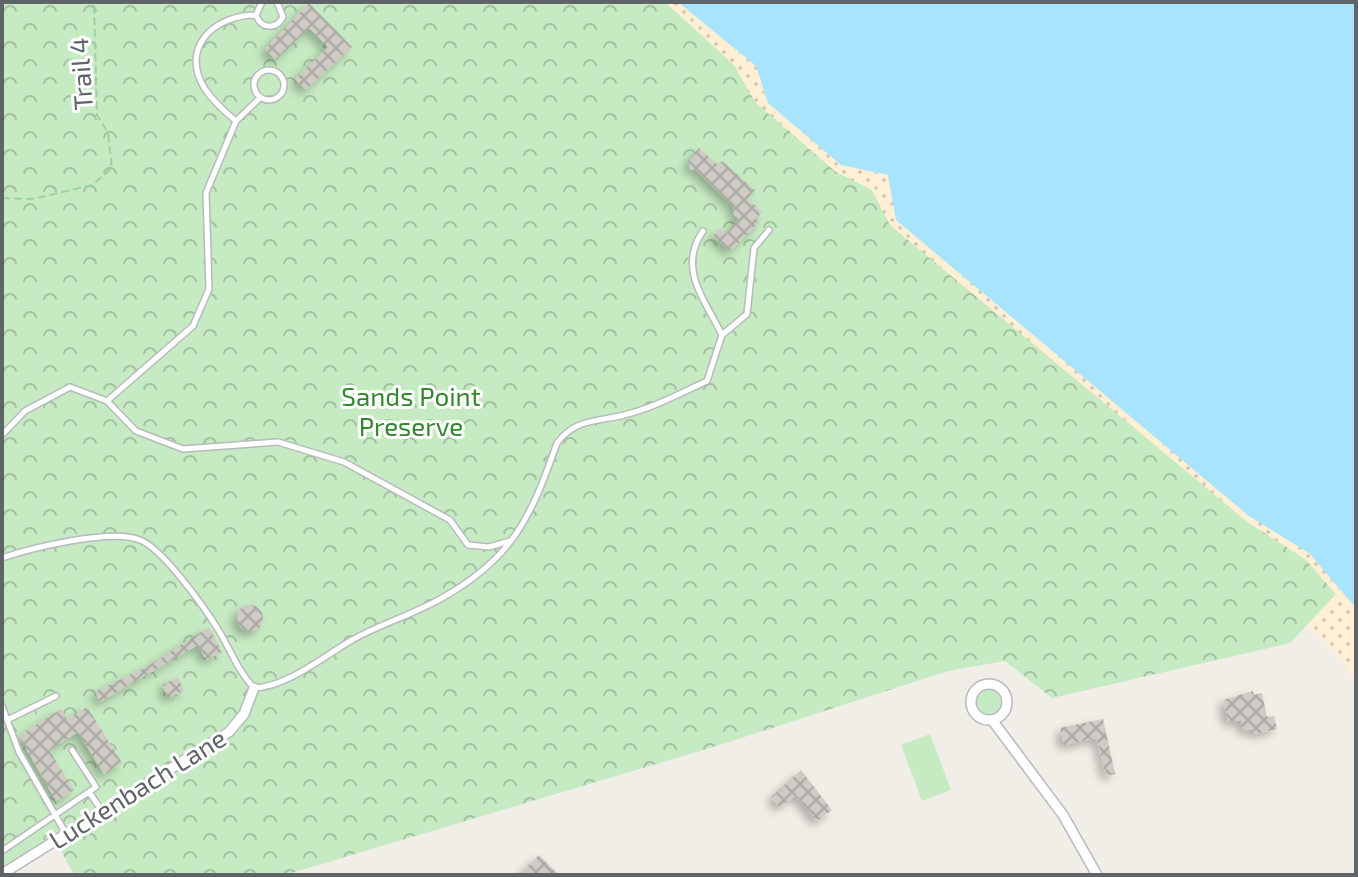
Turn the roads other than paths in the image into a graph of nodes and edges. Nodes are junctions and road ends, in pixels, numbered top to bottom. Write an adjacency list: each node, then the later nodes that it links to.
1 (262, 2): 3 (lane)
2 (277, 2): 3 (lane)
3 (256, 15): 5 (lane)
4 (260, 98): 4 (lane); 5 (lane)
5 (236, 121): 9 (lane)
6 (769, 230): 8 (lane)
7 (703, 231): 8 (lane)
8 (722, 335): 11 (lane)
9 (107, 401): 10 (lane); 11 (lane)
10 (2, 435)
11 (513, 540): 13 (lane)
12 (2, 558): 13 (lane)
13 (254, 688): 20 (street, Luckenbach Lane)
14 (56, 696): 16 (lane)
15 (2, 706): 16 (lane)
16 (7, 720): 21 (lane)
17 (992, 720): 17 (street); 25 (street)
18 (72, 750): 19 (lane)
19 (89, 792): 20 (lane); 21 (lane)
20 (102, 811): 22 (street, Luckenbach Lane)
21 (55, 815): 22 (lane); 23 (lane)
22 (65, 832): 24 (street, Luckenbach Lane)
23 (2, 851)
24 (2, 874)
25 (1097, 875)

